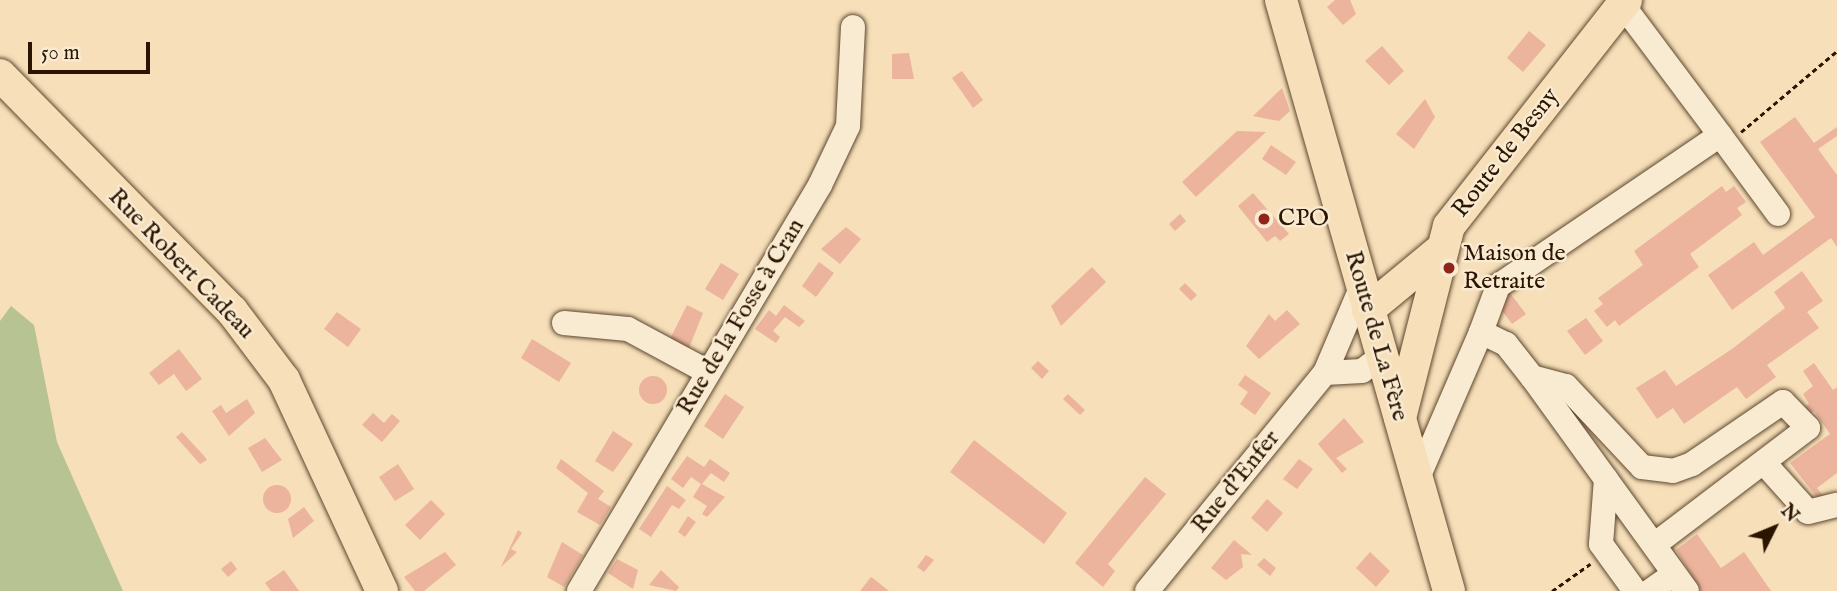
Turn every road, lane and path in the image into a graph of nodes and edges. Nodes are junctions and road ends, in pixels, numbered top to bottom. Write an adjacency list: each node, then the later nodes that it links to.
1 (1281, 0): 10 (main road, Route de La Fère)
2 (1624, 2): 6 (street); 8 (main road, Route de Besny)
3 (853, 27): 15 (street, Rue de la Fosse à Cran)
4 (1837, 51): 6 (path)
5 (0, 75): 26 (main road, Rue Robert Cadeau)
6 (1725, 142): 7 (street); 13 (street)
7 (1778, 214)
8 (1438, 252): 9 (main road); 12 (main road, Route de Besny)
9 (1400, 286): 10 (main road); 10 (main road)
10 (1358, 296): 14 (main road, Route de La Fère); 16 (street, Rue d'Enfer)
11 (564, 323): 15 (street)
12 (1423, 324): 14 (main road); 18 (main road, Route de Besny)
13 (1481, 332): 17 (street); 21 (street)
14 (1372, 364): 16 (street); 18 (main road, Route de La Fère)
15 (708, 372): 27 (street, Rue de la Fosse à Cran)
16 (1325, 373): 28 (street, Rue d'Enfer)
17 (1532, 377): 19 (street); 20 (street)
18 (1399, 419): 21 (main road, Route de La Fère)
19 (1765, 464): 22 (street); 23 (street)
20 (1606, 479): 23 (street); 24 (street)
21 (1417, 480): 29 (main road, Route de La Fère)
22 (1837, 505)
23 (1654, 545): 25 (street)
24 (1606, 552): 30 (path); 31 (street)
25 (1681, 582): 32 (street)
26 (382, 591)
27 (579, 591)
28 (1147, 591)
29 (1448, 591)
30 (1552, 591)
31 (1635, 591)
32 (1650, 591)

